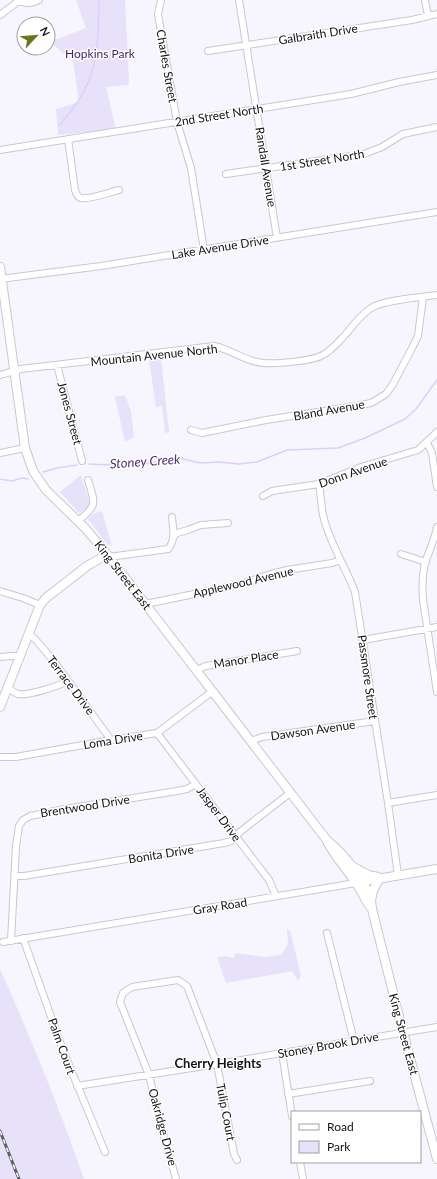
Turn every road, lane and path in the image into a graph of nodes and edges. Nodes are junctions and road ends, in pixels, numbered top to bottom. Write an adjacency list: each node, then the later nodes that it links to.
1 (20, 0): 2 (street); 7 (street)
2 (39, 0)
3 (161, 0): 13 (street, Charles Street)
4 (239, 0): 9 (street, Randall Avenue)
5 (425, 0): 8 (street)
6 (437, 14): 8 (street, Galbraith Drive)
7 (0, 15)
8 (428, 16): 9 (street, Galbraith Drive)
9 (246, 45): 10 (street, Galbraith Drive); 12 (street, Randall Avenue)
10 (208, 51)
11 (437, 75): 12 (street, 2nd Street North)
12 (256, 109): 13 (street, 2nd Street North); 17 (street, Randall Avenue)
13 (177, 122): 15 (street, 2nd Street North); 22 (street, Charles Street)
14 (437, 127): 17 (street, 1st Street North)
15 (68, 139): 16 (street, 2nd Street North); 19 (street)
16 (0, 150)
17 (266, 168): 18 (street, 1st Street North); 21 (street, Randall Avenue)
18 (226, 174)
19 (119, 190)
20 (437, 212): 21 (street, Lake Avenue Drive)
21 (277, 238): 22 (street, Lake Avenue Drive)
22 (204, 250): 24 (street, Lake Avenue Drive)
23 (0, 267): 24 (main road, King Street East)
24 (1, 279): 28 (main road, King Street East)
25 (437, 295): 26 (street, Mountain Avenue North)
26 (423, 297): 27 (street, Mountain Avenue North); 30 (street, Bland Avenue)
27 (57, 365): 28 (street, Mountain Avenue North); 35 (street, Jones Street)
28 (15, 371): 29 (street, Mountain Avenue North); 33 (main road, King Street East)
29 (0, 376)
30 (191, 430)
31 (437, 432): 32 (street, Donn Avenue)
32 (427, 443): 37 (street, Donn Avenue); 38 (street)
33 (25, 448): 34 (street); 41 (main road, King Street East)
34 (0, 453)
35 (82, 461)
36 (88, 480): 41 (street)
37 (319, 484): 39 (street, Donn Avenue); 47 (street, Passmore Street)
38 (437, 487)
39 (263, 496)
40 (172, 517): 44 (street)
41 (78, 521): 46 (main road, King Street East)
42 (228, 523): 44 (street)
43 (437, 527): 48 (street)
44 (174, 536): 46 (street)
45 (401, 554): 48 (street)
46 (109, 557): 50 (main road, King Street East); 51 (main road)
47 (340, 560): 50 (street, Applewood Avenue); 55 (street, Passmore Street)
48 (426, 562): 53 (street)
49 (0, 591): 51 (street)
50 (146, 604): 59 (main road, King Street East)
51 (40, 605): 54 (main road)
52 (437, 627): 53 (street)
53 (427, 629): 55 (street); 63 (street)
54 (28, 634): 57 (main road); 60 (street, Terrace Drive)
55 (363, 640): 65 (street, Passmore Street)
56 (297, 651): 59 (street, Manor Place)
57 (19, 656): 58 (street); 61 (main road)
58 (0, 657)
59 (196, 670): 62 (main road, King Street East)
60 (68, 681): 61 (street); 67 (street, Terrace Drive)
61 (8, 687): 64 (main road)
62 (213, 692): 66 (street, Loma Drive); 68 (main road, King Street East)
63 (437, 692)
64 (0, 707)
65 (375, 721): 68 (street, Dawson Avenue); 73 (street, Passmore Street)
66 (157, 733): 67 (street, Loma Drive); 70 (street, Jasper Drive)
67 (111, 740): 69 (street, Loma Drive)
68 (251, 740): 71 (main road, King Street East)
69 (0, 757)
70 (196, 784): 74 (street, Jasper Drive); 79 (street, Brentwood Drive)
71 (290, 793): 74 (street, Bonita Drive); 75 (main road, King Street East)
72 (437, 795): 73 (street)
73 (388, 803): 78 (street, Passmore Street)
74 (236, 836): 79 (street, Bonita Drive); 82 (street, Jasper Drive)
75 (326, 839): 76 (main road, King Street East); 81 (main road, King Street East)
76 (348, 862): 80 (main road); 81 (main road, King Street East)
77 (437, 869): 78 (main road, Gray Road)
78 (398, 875): 80 (main road, Gray Road)
79 (14, 876): 86 (street, Brentwood Drive)
80 (380, 878): 81 (main road, Gray Road); 83 (main road)
81 (359, 882): 82 (street, Gray Road); 83 (main road, King Street East)
82 (276, 896): 85 (street, Gray Road)
83 (372, 905): 89 (main road, King Street East)
84 (327, 933): 90 (street)
85 (23, 938): 86 (street, Gray Road); 95 (street, Palm Court)
86 (11, 941): 87 (street, Gray Road)
87 (3, 942)
88 (437, 1027): 89 (street, Stoney Brook Drive)
89 (403, 1032): 90 (street, Stoney Brook Drive); 99 (main road, King Street East)
90 (354, 1041): 91 (street, Stoney Brook Drive)
91 (282, 1053): 92 (street, Stoney Brook Drive); 96 (street)
92 (217, 1064): 93 (street, Stoney Brook Drive); 93 (street, Tulip Court); 100 (street, Tulip Court)
93 (149, 1075): 95 (street, Stoney Brook Drive); 102 (street, Oakridge Drive)
94 (370, 1081): 96 (street)
95 (77, 1086): 98 (street, Palm Court)
96 (288, 1094): 97 (street)
97 (291, 1111)
98 (105, 1152)
99 (437, 1159)
100 (237, 1160)
101 (300, 1163): 103 (street)
102 (176, 1179)
103 (303, 1179)

